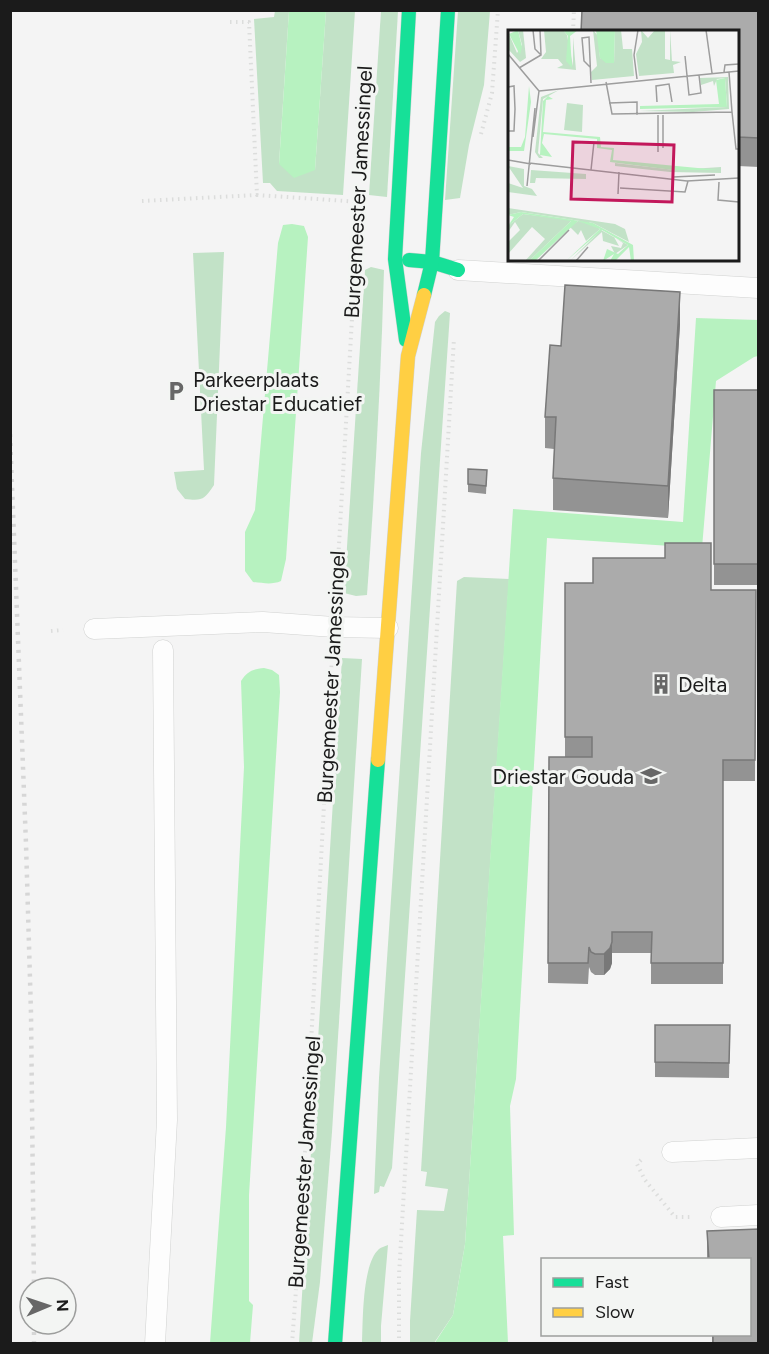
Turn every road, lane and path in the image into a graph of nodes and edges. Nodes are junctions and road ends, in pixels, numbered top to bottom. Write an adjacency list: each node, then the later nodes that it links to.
1 (409, 10): 11 (main road, Burgemeester Jamessingel)
2 (448, 10): 14 (main road, Burgemeester Jamessingel)
3 (498, 10): 7 (path)
4 (574, 10): 6 (path)
5 (230, 22): 8 (path)
6 (573, 30)
7 (481, 136)
8 (257, 195): 9 (path); 10 (path)
9 (142, 201)
10 (357, 202): 11 (path); 12 (path, Burgemeester Jamessingel)
11 (398, 204): 13 (main road, Burgemeester Jamessingel)
12 (357, 212)
13 (395, 259): 14 (main road, Burgemeester Jamessingel); 19 (main road, Burgemeester Jamessingel)
14 (432, 262): 16 (main road, Burgemeester Jamessingel); 19 (main road, Burgemeester Jamessingel)
15 (355, 266): 20 (path, Burgemeester Jamessingel)
16 (458, 270): 17 (lane, Burgemeester Jamessingel)
17 (759, 288)
18 (455, 330): 31 (path)
19 (408, 356): 22 (main road, Burgemeester Jamessingel)
20 (334, 627): 21 (lane); 22 (lane); 30 (path, Burgemeester Jamessingel)
21 (94, 628)
22 (388, 628): 28 (main road, Burgemeester Jamessingel)
23 (163, 650): 29 (lane)
24 (759, 1148): 25 (lane)
25 (672, 1152): 27 (path)
26 (759, 1215): 27 (lane)
27 (721, 1217)
28 (335, 1343)
29 (155, 1344)
30 (292, 1344)
31 (399, 1344)

